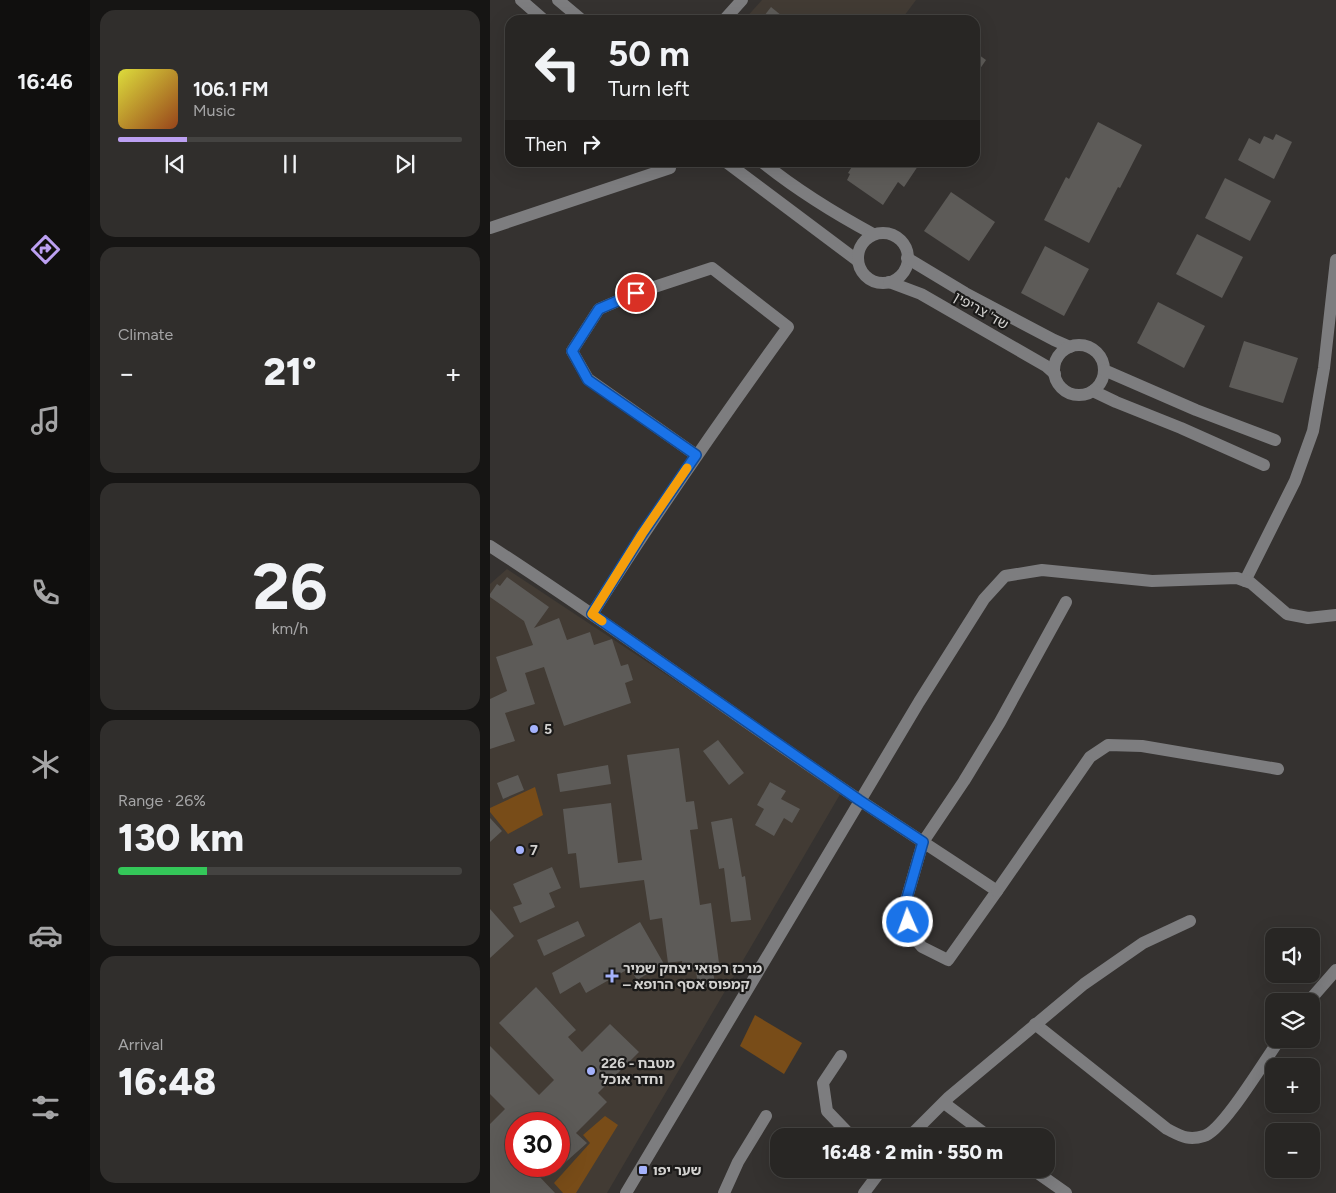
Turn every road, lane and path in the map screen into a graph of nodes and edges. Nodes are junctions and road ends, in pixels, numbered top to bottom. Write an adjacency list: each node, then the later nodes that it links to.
1 (521, 0): 4 (street)
2 (558, 0): 5 (street)
3 (742, 0): 6 (street)
4 (538, 15)
5 (576, 15)
6 (728, 15)
7 (733, 167): 14 (street)
8 (768, 167): 11 (street)
9 (670, 168): 10 (street)
10 (490, 228)
11 (873, 234): 12 (street); 14 (street)
12 (907, 258): 15 (street); 16 (street, שד' צריפין)
13 (1336, 260): 24 (street)
14 (858, 262): 15 (street)
15 (889, 282): 18 (street, שד' צריפין)
16 (1070, 346): 17 (street); 18 (street)
17 (1104, 370): 19 (street); 20 (street)
18 (1054, 374): 19 (street)
19 (1093, 391): 22 (street)
20 (1275, 440)
21 (696, 455): 21 (street); 26 (street)
22 (1264, 465)
23 (490, 546): 26 (street)
24 (1245, 581): 27 (street); 29 (street)
25 (1066, 602): 30 (street)
26 (592, 614): 29 (street)
27 (1336, 616)
28 (1278, 770): 31 (street)
29 (859, 800): 30 (street); 46 (street)
30 (923, 842): 31 (street); 31 (street)
31 (998, 891)
32 (1190, 921): 35 (street)
33 (1336, 970): 34 (street)
34 (1316, 993)
35 (1035, 1024): 36 (street); 38 (street)
36 (1274, 1048)
37 (841, 1056): 40 (street)
38 (944, 1103): 41 (street); 42 (street)
39 (766, 1116): 47 (street)
40 (843, 1128)
41 (918, 1128)
42 (977, 1128)
43 (875, 1178): 48 (street)
44 (1043, 1178): 45 (street)
45 (1059, 1191)
46 (626, 1193)
47 (724, 1193)
48 (864, 1193)

